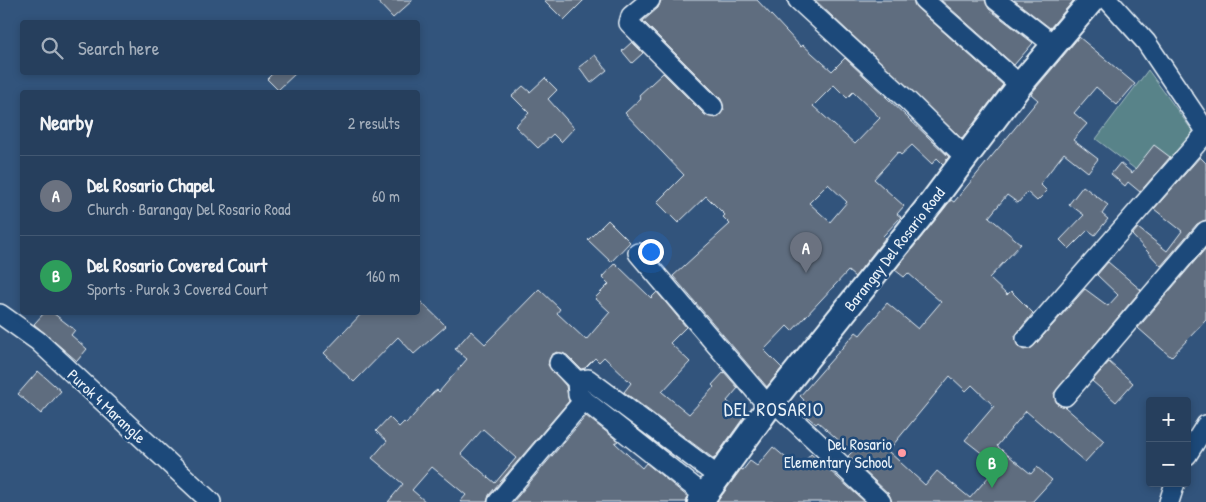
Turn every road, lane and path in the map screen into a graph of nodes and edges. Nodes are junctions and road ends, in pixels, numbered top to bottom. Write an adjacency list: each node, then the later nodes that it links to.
1 (650, 0): 9 (street)
2 (798, 0): 11 (street)
3 (924, 0): 8 (street)
4 (996, 0): 7 (street)
5 (1092, 0): 7 (main road, Barangay Del Rosario Road)
6 (1108, 0): 10 (street)
7 (1054, 45): 8 (main road, Barangay Del Rosario Road)
8 (1020, 85): 11 (main road, Barangay Del Rosario Road)
9 (713, 107)
10 (1206, 132): 15 (street)
11 (965, 158): 20 (main road, Barangay Del Rosario Road)
12 (1206, 230): 18 (street)
13 (638, 253): 20 (street)
14 (0, 314): 26 (street, Purok 4 Marangle)
15 (1026, 339)
16 (559, 363): 17 (street)
17 (577, 381): 19 (street); 23 (street)
18 (1065, 396)
19 (584, 400): 25 (street); 27 (street)
20 (771, 404): 23 (main road, Barangay Del Rosario Road); 28 (street)
21 (1206, 425): 22 (street)
22 (1191, 449)
23 (719, 477): 25 (main road, Barangay Del Rosario Road)
24 (1174, 487): 29 (street)
25 (702, 499)
26 (211, 502)
27 (498, 502)
28 (881, 502)
29 (1170, 502)

